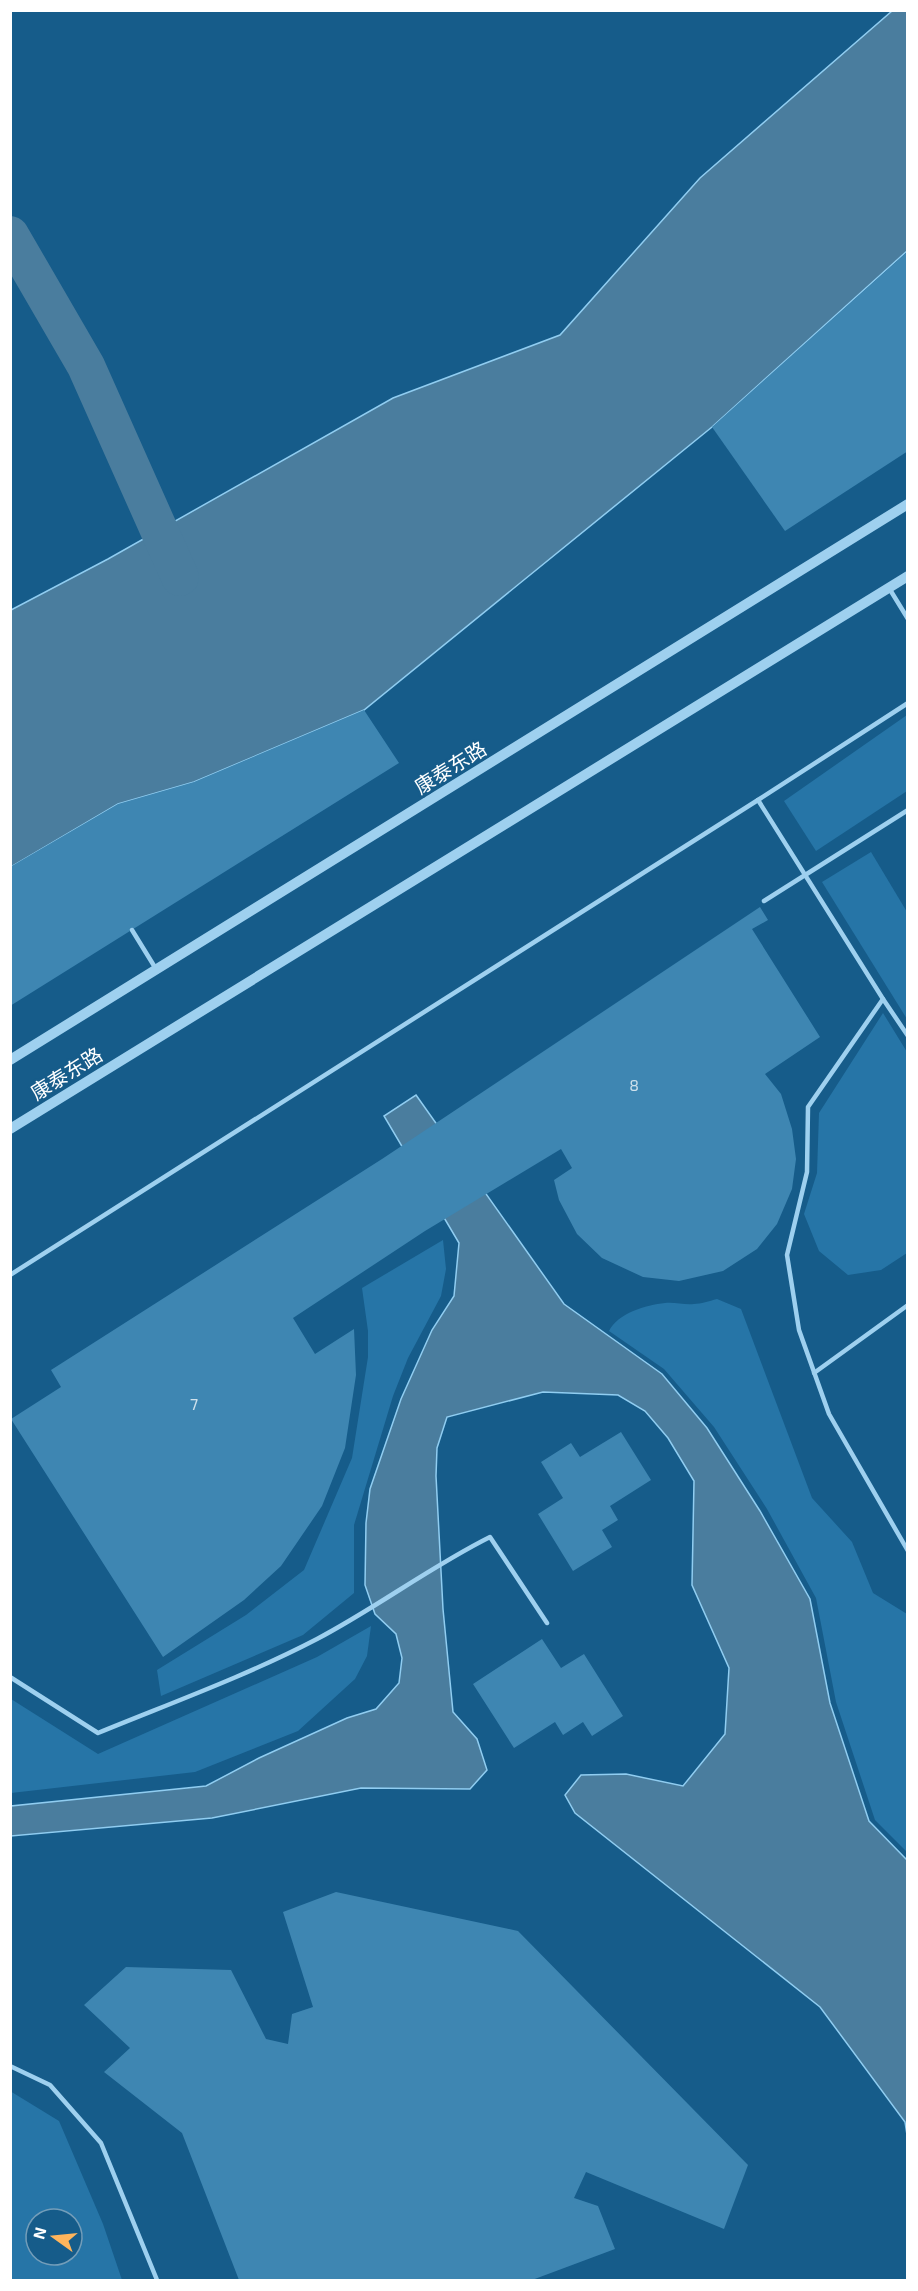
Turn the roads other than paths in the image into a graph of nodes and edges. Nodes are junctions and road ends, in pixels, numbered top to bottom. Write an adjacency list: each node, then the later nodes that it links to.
1 (908, 504): 11 (street, 康泰东路)
2 (908, 576): 3 (street, 康泰东路)
3 (888, 588): 4 (lane); 15 (street, 康泰东路)
4 (908, 619)
5 (908, 703): 6 (lane)
6 (758, 800): 8 (lane); 16 (lane)
7 (908, 810): 8 (lane)
8 (805, 876): 9 (lane); 12 (lane)
9 (764, 902)
10 (132, 930): 11 (lane)
11 (156, 970): 14 (street, 康泰东路)
12 (883, 999): 13 (lane); 18 (lane)
13 (908, 1036)
14 (10, 1060)
15 (10, 1129)
16 (10, 1275)
17 (908, 1305): 18 (lane)
18 (814, 1373): 19 (lane)
19 (908, 1551)
20 (547, 1623): 21 (lane)
21 (10, 1677)
22 (10, 2067): 23 (lane)
23 (157, 2280)

